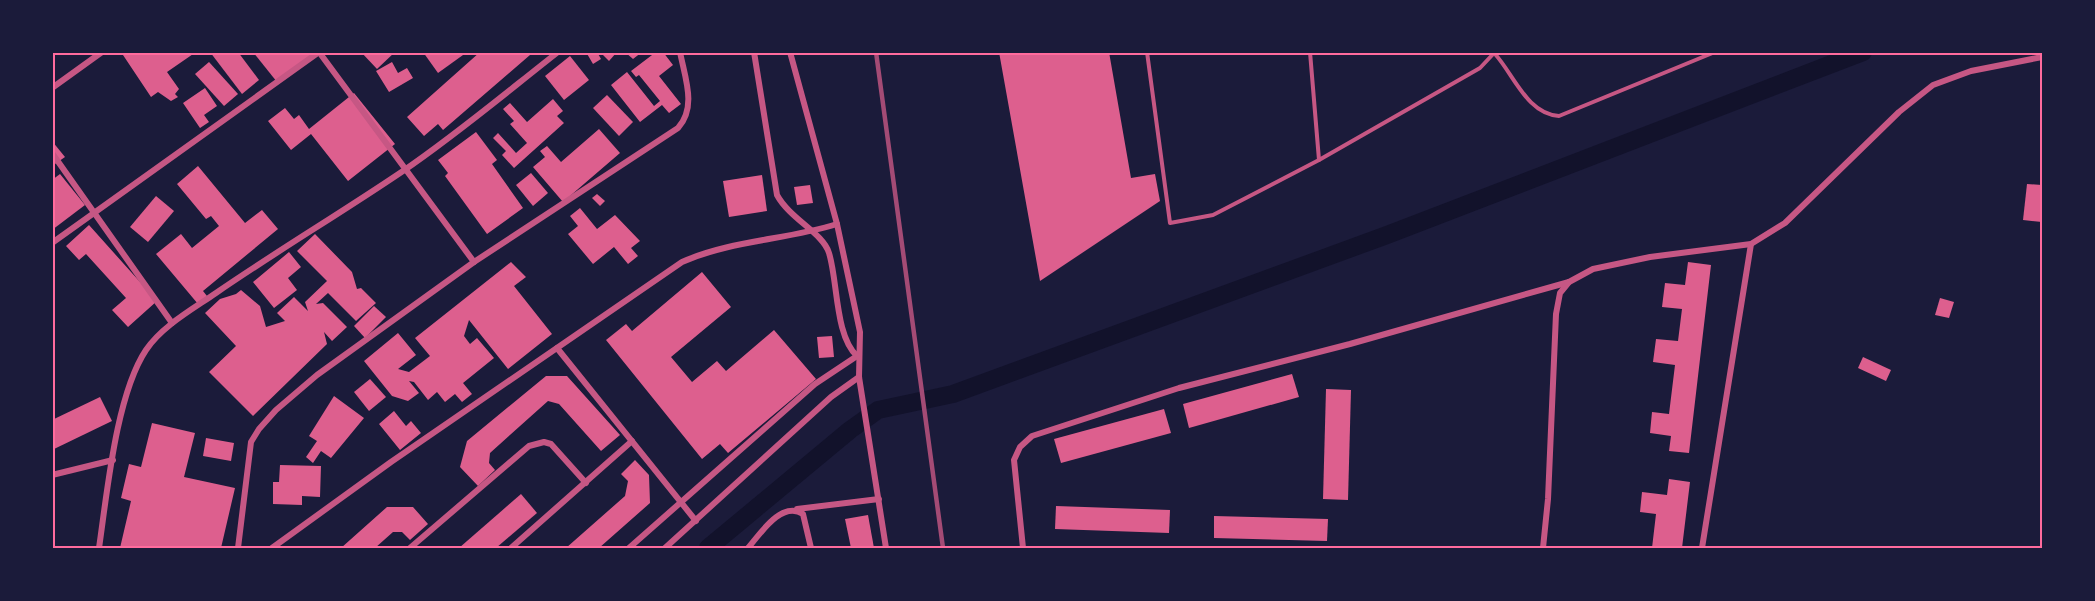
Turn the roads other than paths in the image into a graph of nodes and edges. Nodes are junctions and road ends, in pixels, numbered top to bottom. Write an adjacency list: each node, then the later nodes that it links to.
1 (102, 52): 12 (street)
2 (558, 52): 15 (street)
3 (680, 52): 21 (street)
4 (754, 52): 18 (street)
5 (790, 52): 17 (street)
6 (1147, 52): 14 (lane)
7 (1310, 52): 14 (lane)
8 (1715, 52): 10 (lane)
9 (319, 53): 15 (street); 16 (street)
10 (1495, 53): 14 (lane)
11 (2043, 57): 20 (street)
12 (52, 88)
13 (52, 153): 16 (street)
14 (1319, 160)
15 (404, 170): 21 (street); 23 (street)
16 (96, 213): 19 (street); 23 (street)
17 (837, 224): 18 (street); 25 (street)
18 (812, 232): 24 (street); 25 (street)
19 (52, 243)
20 (1751, 244): 22 (street); 47 (street)
21 (474, 262): 36 (street)
22 (1569, 282): 45 (street); 46 (street)
23 (172, 323): 28 (street)
24 (557, 348): 27 (street); 37 (street)
25 (857, 356): 26 (street); 32 (street)
26 (860, 376): 31 (street); 34 (street)
27 (632, 441): 30 (street); 32 (street)
28 (113, 460): 29 (street); 35 (street)
29 (52, 476)
30 (586, 483): 38 (street); 39 (street)
31 (879, 499): 33 (street); 44 (street)
32 (682, 503): 34 (street); 40 (street)
33 (796, 509): 42 (street); 43 (street)
34 (696, 521): 41 (street)
35 (99, 549)
36 (238, 549)
37 (272, 549)
38 (410, 549)
39 (511, 549)
40 (629, 549)
41 (665, 549)
42 (748, 549)
43 (812, 549)
44 (886, 549)
45 (1023, 549)
46 (1542, 549)
47 (1702, 549)

